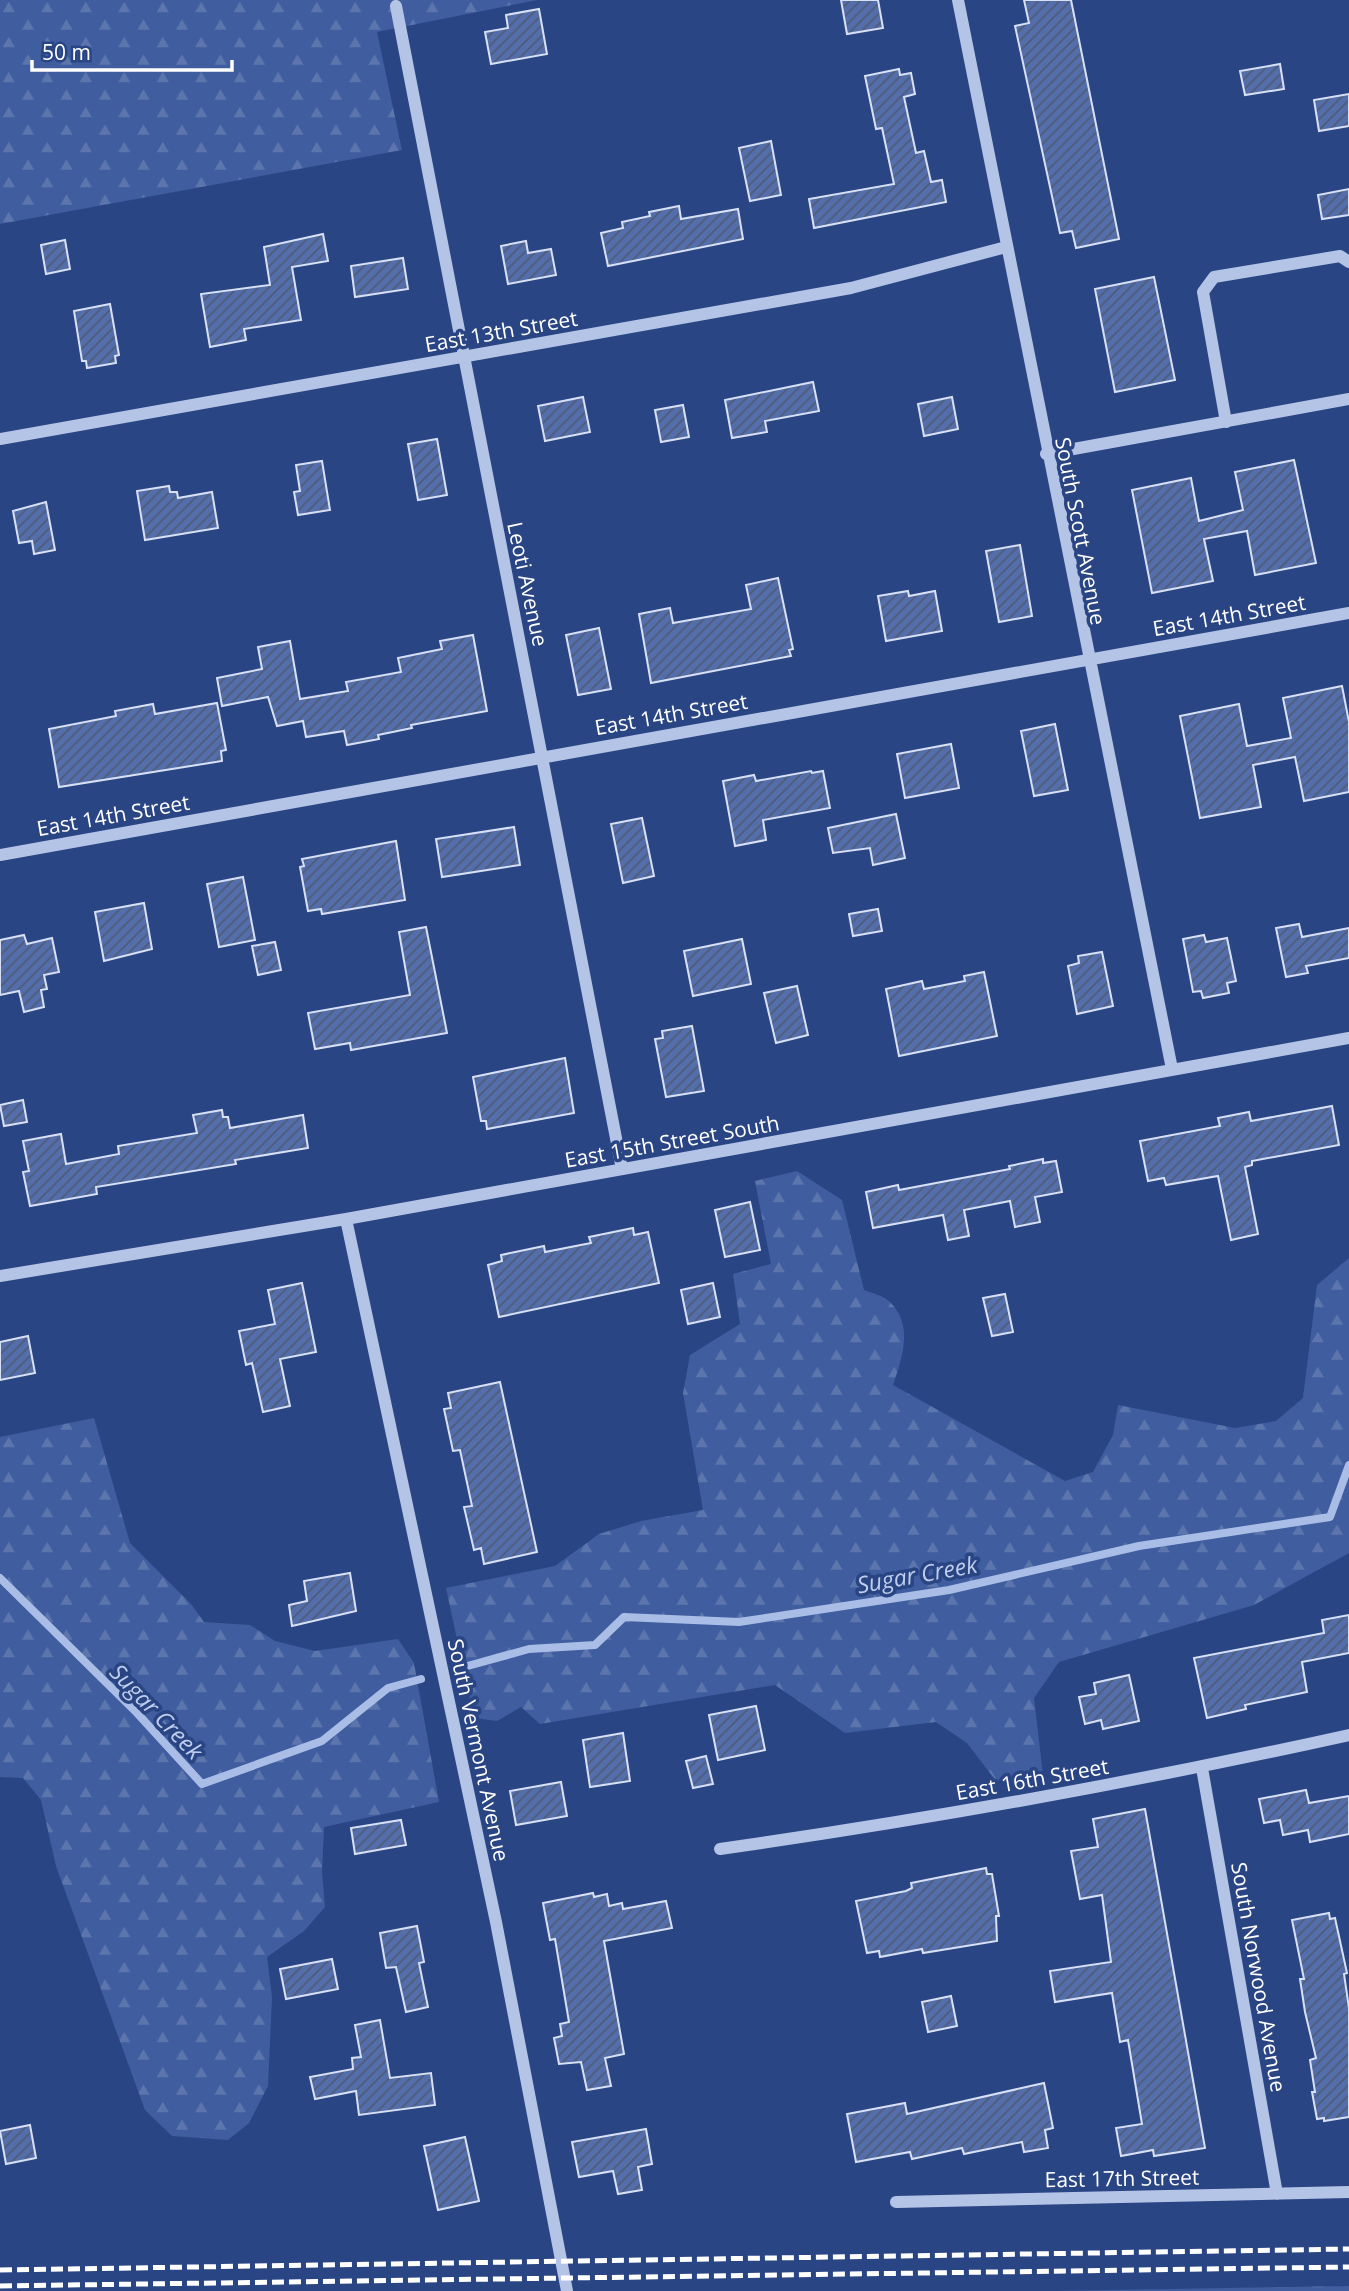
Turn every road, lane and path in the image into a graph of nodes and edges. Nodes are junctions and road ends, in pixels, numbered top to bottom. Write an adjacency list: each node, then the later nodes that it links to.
1 (958, 0): 3 (street, South Scott Avenue)
2 (396, 6): 5 (street, Leoti Avenue)
3 (1006, 247): 5 (street, East 13th Street); 9 (street, South Scott Avenue)
4 (1349, 262): 7 (street)
5 (463, 357): 8 (street, East 13th Street); 12 (street, Leoti Avenue)
6 (1349, 399): 7 (street)
7 (1226, 422): 9 (street)
8 (0, 439)
9 (1046, 454): 11 (street, South Scott Avenue)
10 (1349, 613): 11 (street, East 14th Street)
11 (1088, 660): 12 (street, East 14th Street); 15 (street, South Scott Avenue)
12 (544, 756): 13 (street, East 14th Street); 16 (street, Leoti Avenue)
13 (0, 855)
14 (1349, 1038): 15 (street, East 15th Street South)
15 (1171, 1069): 16 (street, East 15th Street South)
16 (622, 1170): 17 (street, East 15th Street South)
17 (346, 1219): 18 (street, East 15th Street South); 25 (street, South Vermont Avenue)
18 (0, 1276)
19 (1349, 1735): 20 (street, East 16th Street)
20 (1202, 1768): 21 (street, East 16th Street); 23 (street, South Norwood Avenue)
21 (720, 1849)
22 (1349, 2192): 23 (street, East 17th Street)
23 (1278, 2194): 24 (street, East 17th Street)
24 (896, 2202)
25 (567, 2291)

